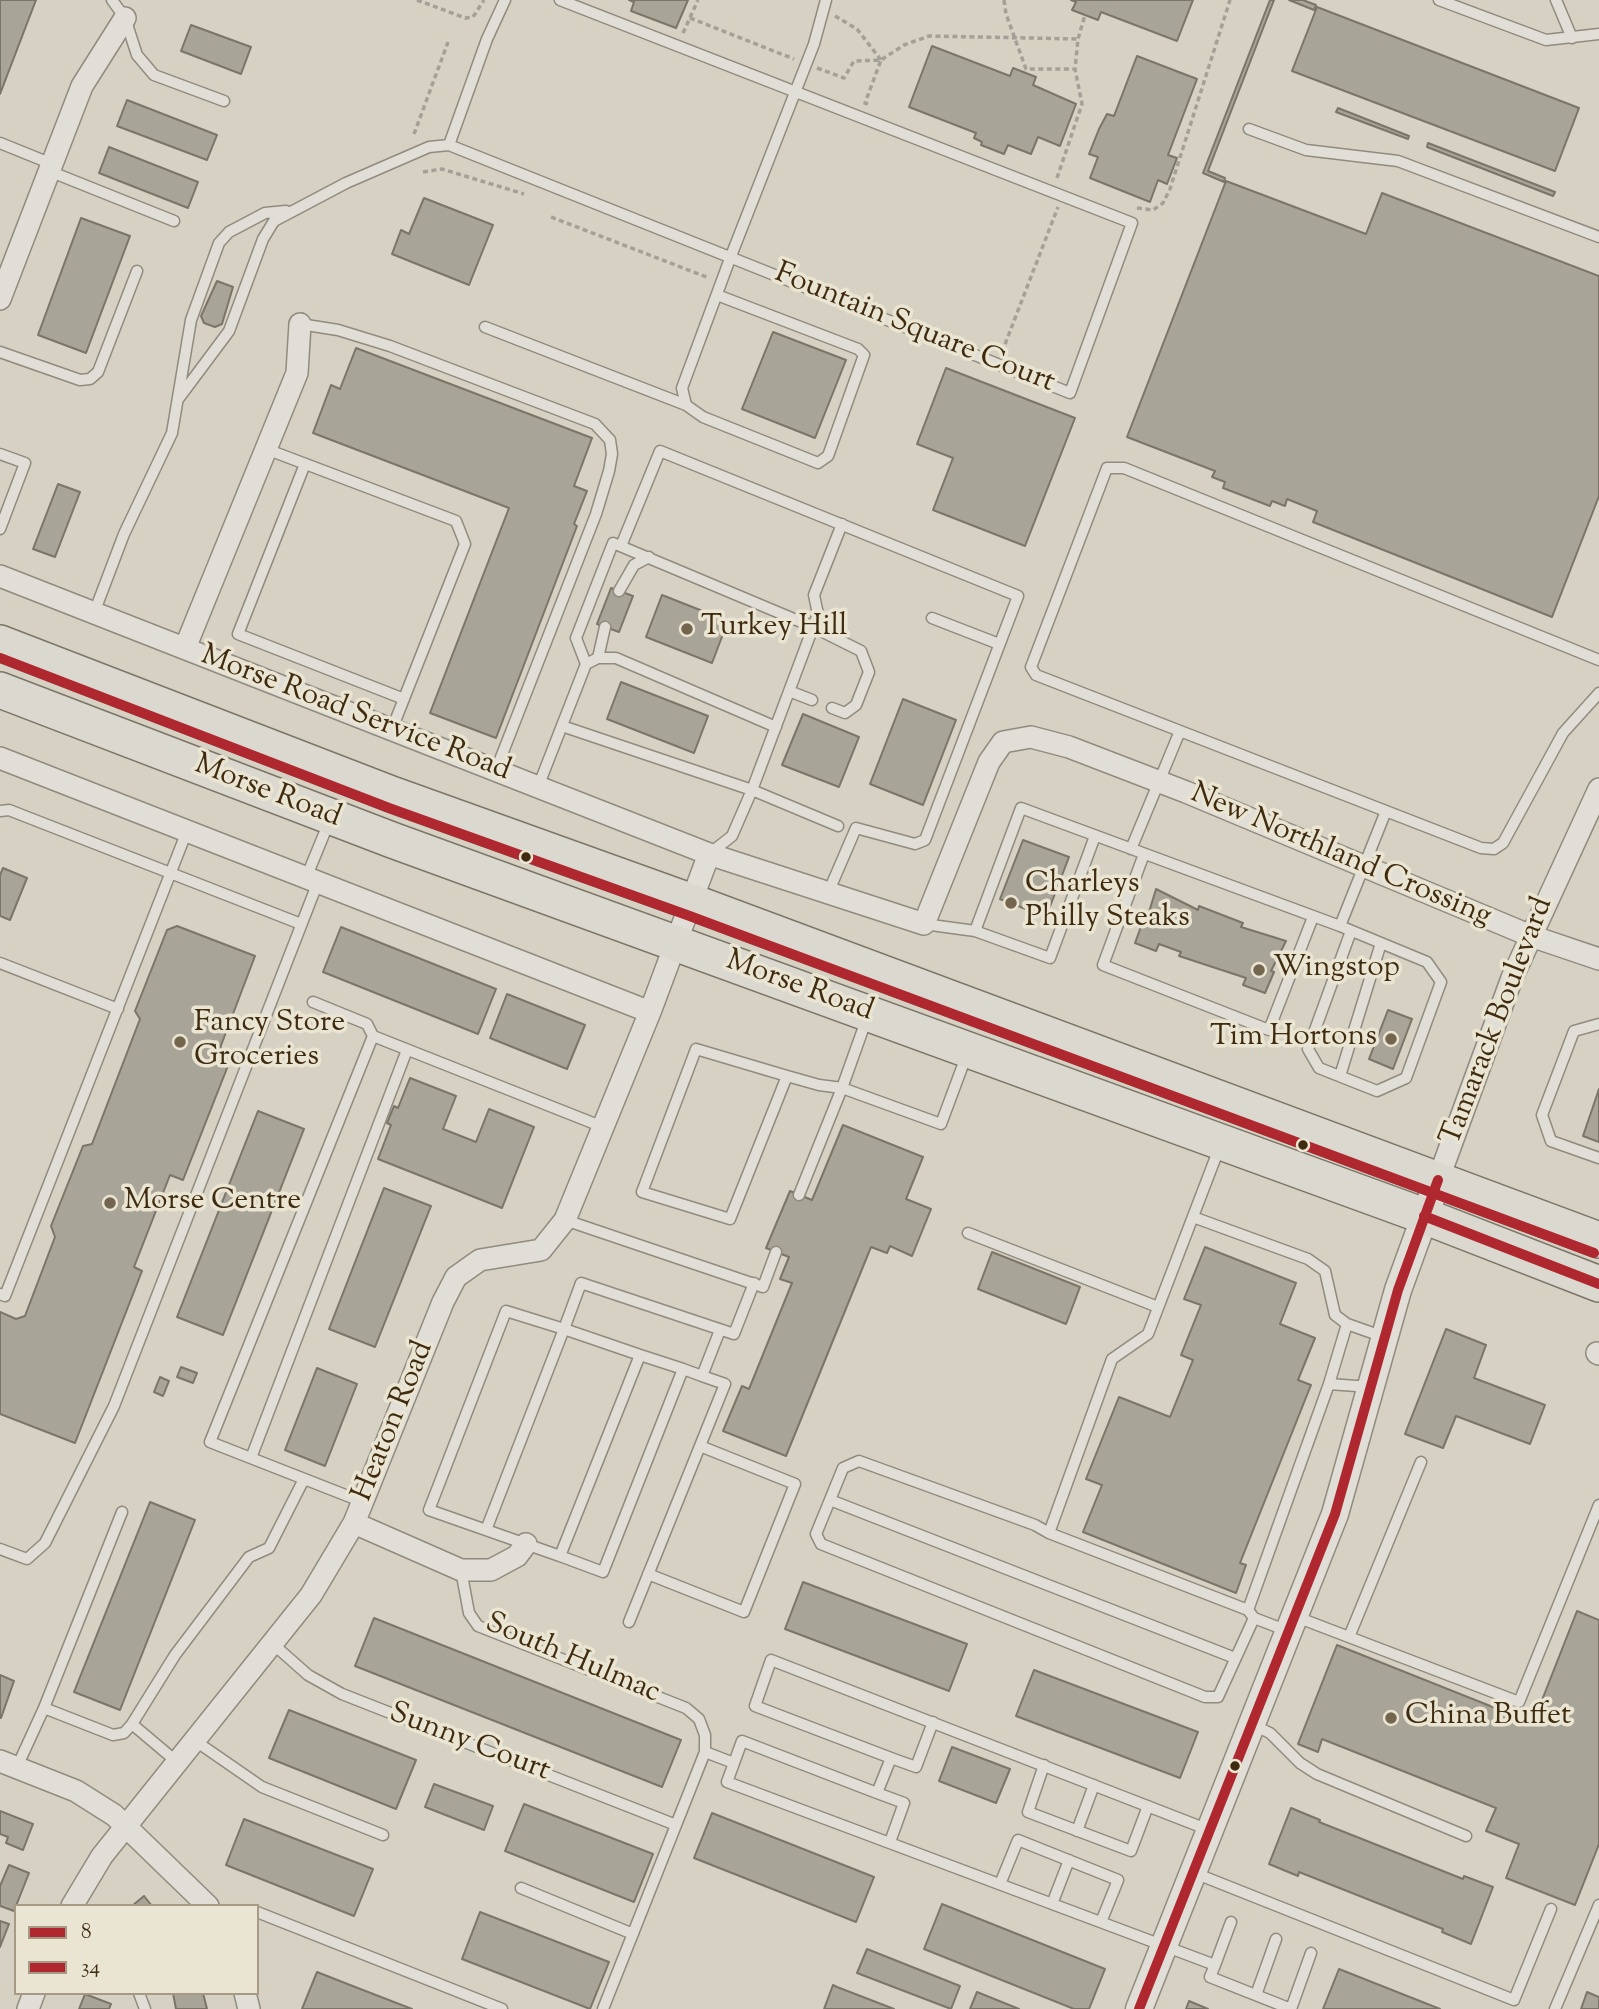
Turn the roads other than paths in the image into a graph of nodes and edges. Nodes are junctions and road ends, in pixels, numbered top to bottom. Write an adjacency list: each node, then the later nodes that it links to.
1 (111, 0): 8 (lane)
2 (505, 0): 15 (lane)
3 (560, 0): 11 (lane, Fountain Square Court)
4 (1439, 0): 7 (lane)
5 (1556, 0): 10 (lane)
6 (825, 4): 11 (lane)
7 (1466, 5): 10 (lane)
8 (125, 18): 12 (lane); 16 (street)
9 (1599, 34): 10 (lane)
10 (1572, 38)
11 (796, 92): 20 (lane); 20 (lane, Fountain Square Court)
12 (224, 101)
13 (1249, 129): 19 (lane)
14 (0, 143): 16 (lane)
15 (449, 145): 17 (lane); 20 (lane, Fountain Square Court)
16 (51, 168): 18 (lane); 23 (street)
17 (289, 211): 27 (lane); 27 (lane)
18 (174, 221)
19 (1599, 237)
20 (731, 256): 22 (lane)
21 (137, 271): 26 (lane)
22 (717, 295): 28 (lane); 28 (lane)
23 (0, 299)
24 (300, 324): 29 (street); 60 (lane)
25 (485, 327): 28 (lane)
26 (0, 352)
27 (179, 398): 38 (lane)
28 (686, 405)
29 (266, 449): 31 (lane); 44 (street)
30 (0, 453): 33 (lane)
31 (305, 464): 51 (lane); 51 (lane)
32 (842, 524): 34 (lane); 41 (lane); 43 (lane)
33 (0, 529)
34 (621, 546): 35 (lane); 47 (lane)
35 (649, 557): 37 (lane); 41 (lane)
36 (0, 576): 38 (street, Morse Road Service Road)
37 (619, 591)
38 (94, 613): 44 (street, Morse Road Service Road)
39 (932, 618): 43 (lane)
40 (605, 627): 45 (lane)
41 (813, 627): 48 (lane); 53 (lane)
42 (0, 643): 54 (main road, Morse Road)
43 (999, 644): 77 (lane)
44 (185, 649): 57 (street, Morse Road Service Road)
45 (598, 658): 47 (lane); 56 (lane)
46 (1599, 660): 58 (lane)
47 (586, 664): 55 (lane)
48 (789, 691): 52 (lane); 56 (lane)
49 (1, 692): 54 (main road); 67 (main road, Morse Road)
50 (1599, 693): 66 (lane)
51 (404, 699): 57 (lane)
52 (812, 700)
53 (832, 708)
54 (212, 725): 78 (main road, Morse Road)
55 (562, 726): 62 (lane); 64 (lane)
56 (776, 727): 64 (lane)
57 (392, 729): 60 (street, Morse Road Service Road)
58 (1180, 731): 61 (lane); 66 (lane)
59 (0, 758): 69 (street)
60 (496, 770): 62 (street, Morse Road Service Road)
61 (1161, 783): 71 (lane); 74 (street, New Northland Crossing); 81 (street, New Northland Crossing)
62 (538, 786): 72 (street, Morse Road Service Road)
63 (1599, 789): 85 (street, Tamarack Boulevard)
64 (752, 790): 68 (lane); 72 (lane)
65 (0, 811): 75 (lane)
66 (1386, 811): 74 (lane)
67 (331, 817): 76 (lane); 86 (main road, Morse Road)
68 (838, 826)
69 (187, 831): 75 (lane); 76 (street)
70 (1095, 836): 71 (lane); 83 (lane); 83 (lane)
71 (1131, 849): 73 (lane)
72 (709, 854): 77 (street, Morse Road Service Road); 78 (street)
73 (1144, 854): 79 (lane); 79 (lane)
74 (1363, 866): 82 (lane); 85 (street, New Northland Crossing)
75 (171, 873): 80 (lane); 91 (lane)
76 (312, 880): 80 (lane); 92 (street)
77 (828, 893): 81 (street, Morse Road Service Road)
78 (692, 902): 86 (street); 104 (main road, Morse Road)
79 (1313, 917): 82 (lane)
80 (302, 924): 137 (lane)
81 (924, 924): 83 (lane)
82 (1340, 926): 84 (lane)
83 (975, 931)
84 (1351, 931): 87 (lane); 99 (lane)
85 (1531, 936): 88 (street, New Northland Crossing); 104 (street, Tamarack Boulevard)
86 (674, 942): 92 (street, Heaton Road); 93 (main road, Morse Road)
87 (1381, 943): 99 (lane); 99 (lane)
88 (1599, 959)
89 (0, 963): 91 (lane)
90 (313, 1002): 95 (lane)
91 (118, 1009): 114 (lane)
92 (649, 1012): 101 (street, Heaton Road)
93 (869, 1014): 97 (main road, Morse Road); 100 (lane)
94 (1599, 1024): 103 (lane)
95 (373, 1036): 96 (lane); 126 (lane)
96 (407, 1050): 101 (lane); 126 (lane)
97 (968, 1051): 100 (lane); 102 (main road, Morse Road)
98 (787, 1076): 98 (lane); 100 (lane)
99 (1340, 1076)
100 (842, 1088): 105 (lane)
101 (603, 1127): 108 (street, Heaton Road)
102 (1221, 1144): 106 (main road, Morse Road); 107 (lane)
103 (1599, 1158)
104 (1438, 1180): 106 (street, Tamarack Boulevard); 110 (main road, Morse Road)
105 (799, 1195)
106 (1424, 1216): 113 (main road, Morse Road); 119 (street, Tamarack Boulevard)
107 (1193, 1217): 115 (lane); 116 (lane)
108 (565, 1220): 112 (lane); 130 (street, Heaton Road)
109 (968, 1233): 115 (lane)
110 (1599, 1240)
111 (776, 1252): 112 (lane)
112 (754, 1283): 118 (lane)
113 (1599, 1284)
114 (0, 1294)
115 (1158, 1307): 135 (lane)
116 (1347, 1324): 119 (lane); 123 (lane)
117 (564, 1329): 118 (lane); 120 (lane); 134 (lane); 134 (lane)
118 (720, 1330): 122 (lane)
119 (1385, 1337): 124 (street, Tamarack Boulevard)
120 (640, 1355): 121 (lane); 138 (lane)
121 (683, 1370): 122 (lane); 138 (lane)
122 (702, 1376): 125 (lane)
123 (1329, 1384): 124 (lane); 141 (lane)
124 (1372, 1387): 143 (street, Tamarack Boulevard)
125 (700, 1447): 140 (lane); 140 (lane)
126 (251, 1458): 128 (lane)
127 (1421, 1462): 144 (lane)
128 (304, 1479): 130 (lane); 149 (lane)
129 (830, 1500): 135 (lane); 146 (lane); 146 (lane)
130 (363, 1502): 133 (street, Heaton Road)
131 (1599, 1505): 144 (lane)
132 (122, 1512): 147 (lane)
133 (354, 1523): 139 (street); 145 (street, Heaton Road)
134 (486, 1530): 136 (lane)
135 (1049, 1533): 141 (lane)
136 (526, 1544): 138 (lane); 139 (street)
137 (0, 1549)
138 (560, 1556)
139 (461, 1570): 152 (lane, South Hulmac)
140 (648, 1574): 142 (lane)
141 (1251, 1614): 143 (lane); 146 (lane)
142 (629, 1622)
143 (1291, 1624): 144 (lane); 150 (street, Tamarack Boulevard)
144 (1349, 1637)
145 (273, 1644): 151 (street, Heaton Road); 162 (lane, Sunny Court)
146 (1235, 1658)
147 (44, 1708): 149 (lane); 156 (lane)
148 (933, 1722): 153 (lane); 153 (lane); 157 (lane)
149 (132, 1724): 154 (lane)
150 (1251, 1724): 163 (street, Tamarack Boulevard); 166 (lane)
151 (194, 1740): 154 (street, Heaton Road); 165 (lane)
152 (705, 1752): 155 (lane); 162 (lane)
153 (891, 1758): 159 (lane)
154 (177, 1762): 161 (street, Heaton Road)
155 (734, 1763): 159 (lane); 167 (lane)
156 (8, 1764): 161 (street)
157 (1044, 1765): 158 (lane); 164 (lane)
158 (1094, 1785): 160 (lane); 164 (lane)
159 (877, 1793): 167 (lane)
160 (1148, 1806): 163 (lane); 164 (lane)
161 (127, 1825): 172 (street, Heaton Road); 173 (street)
162 (676, 1825): 180 (lane)
163 (1209, 1830): 169 (street, Tamarack Boulevard)
164 (1077, 1831)
165 (383, 1835)
166 (1466, 1836)
167 (890, 1842): 170 (lane)
168 (1069, 1860): 170 (lane); 174 (lane); 178 (lane)
169 (1192, 1872): 176 (lane); 182 (street, Tamarack Boulevard)
170 (1000, 1884): 174 (lane)
171 (521, 1888): 180 (lane)
172 (73, 1904)
173 (206, 1904)
174 (1052, 1904): 178 (lane)
175 (1598, 1905): 190 (lane)
176 (1551, 1909)
177 (259, 1913): 186 (lane)
178 (1101, 1922): 182 (lane)
179 (1231, 1922): 184 (lane)
180 (633, 1934): 187 (lane)
181 (1276, 1939): 185 (lane)
182 (1163, 1946): 184 (lane); 188 (street, Tamarack Boulevard)
183 (1311, 1953): 189 (lane)
184 (1215, 1965): 185 (lane)
185 (1256, 1995): 189 (lane)
186 (502, 2009)
187 (603, 2009)
188 (1139, 2009)
189 (1291, 2009)
190 (1555, 2009)

